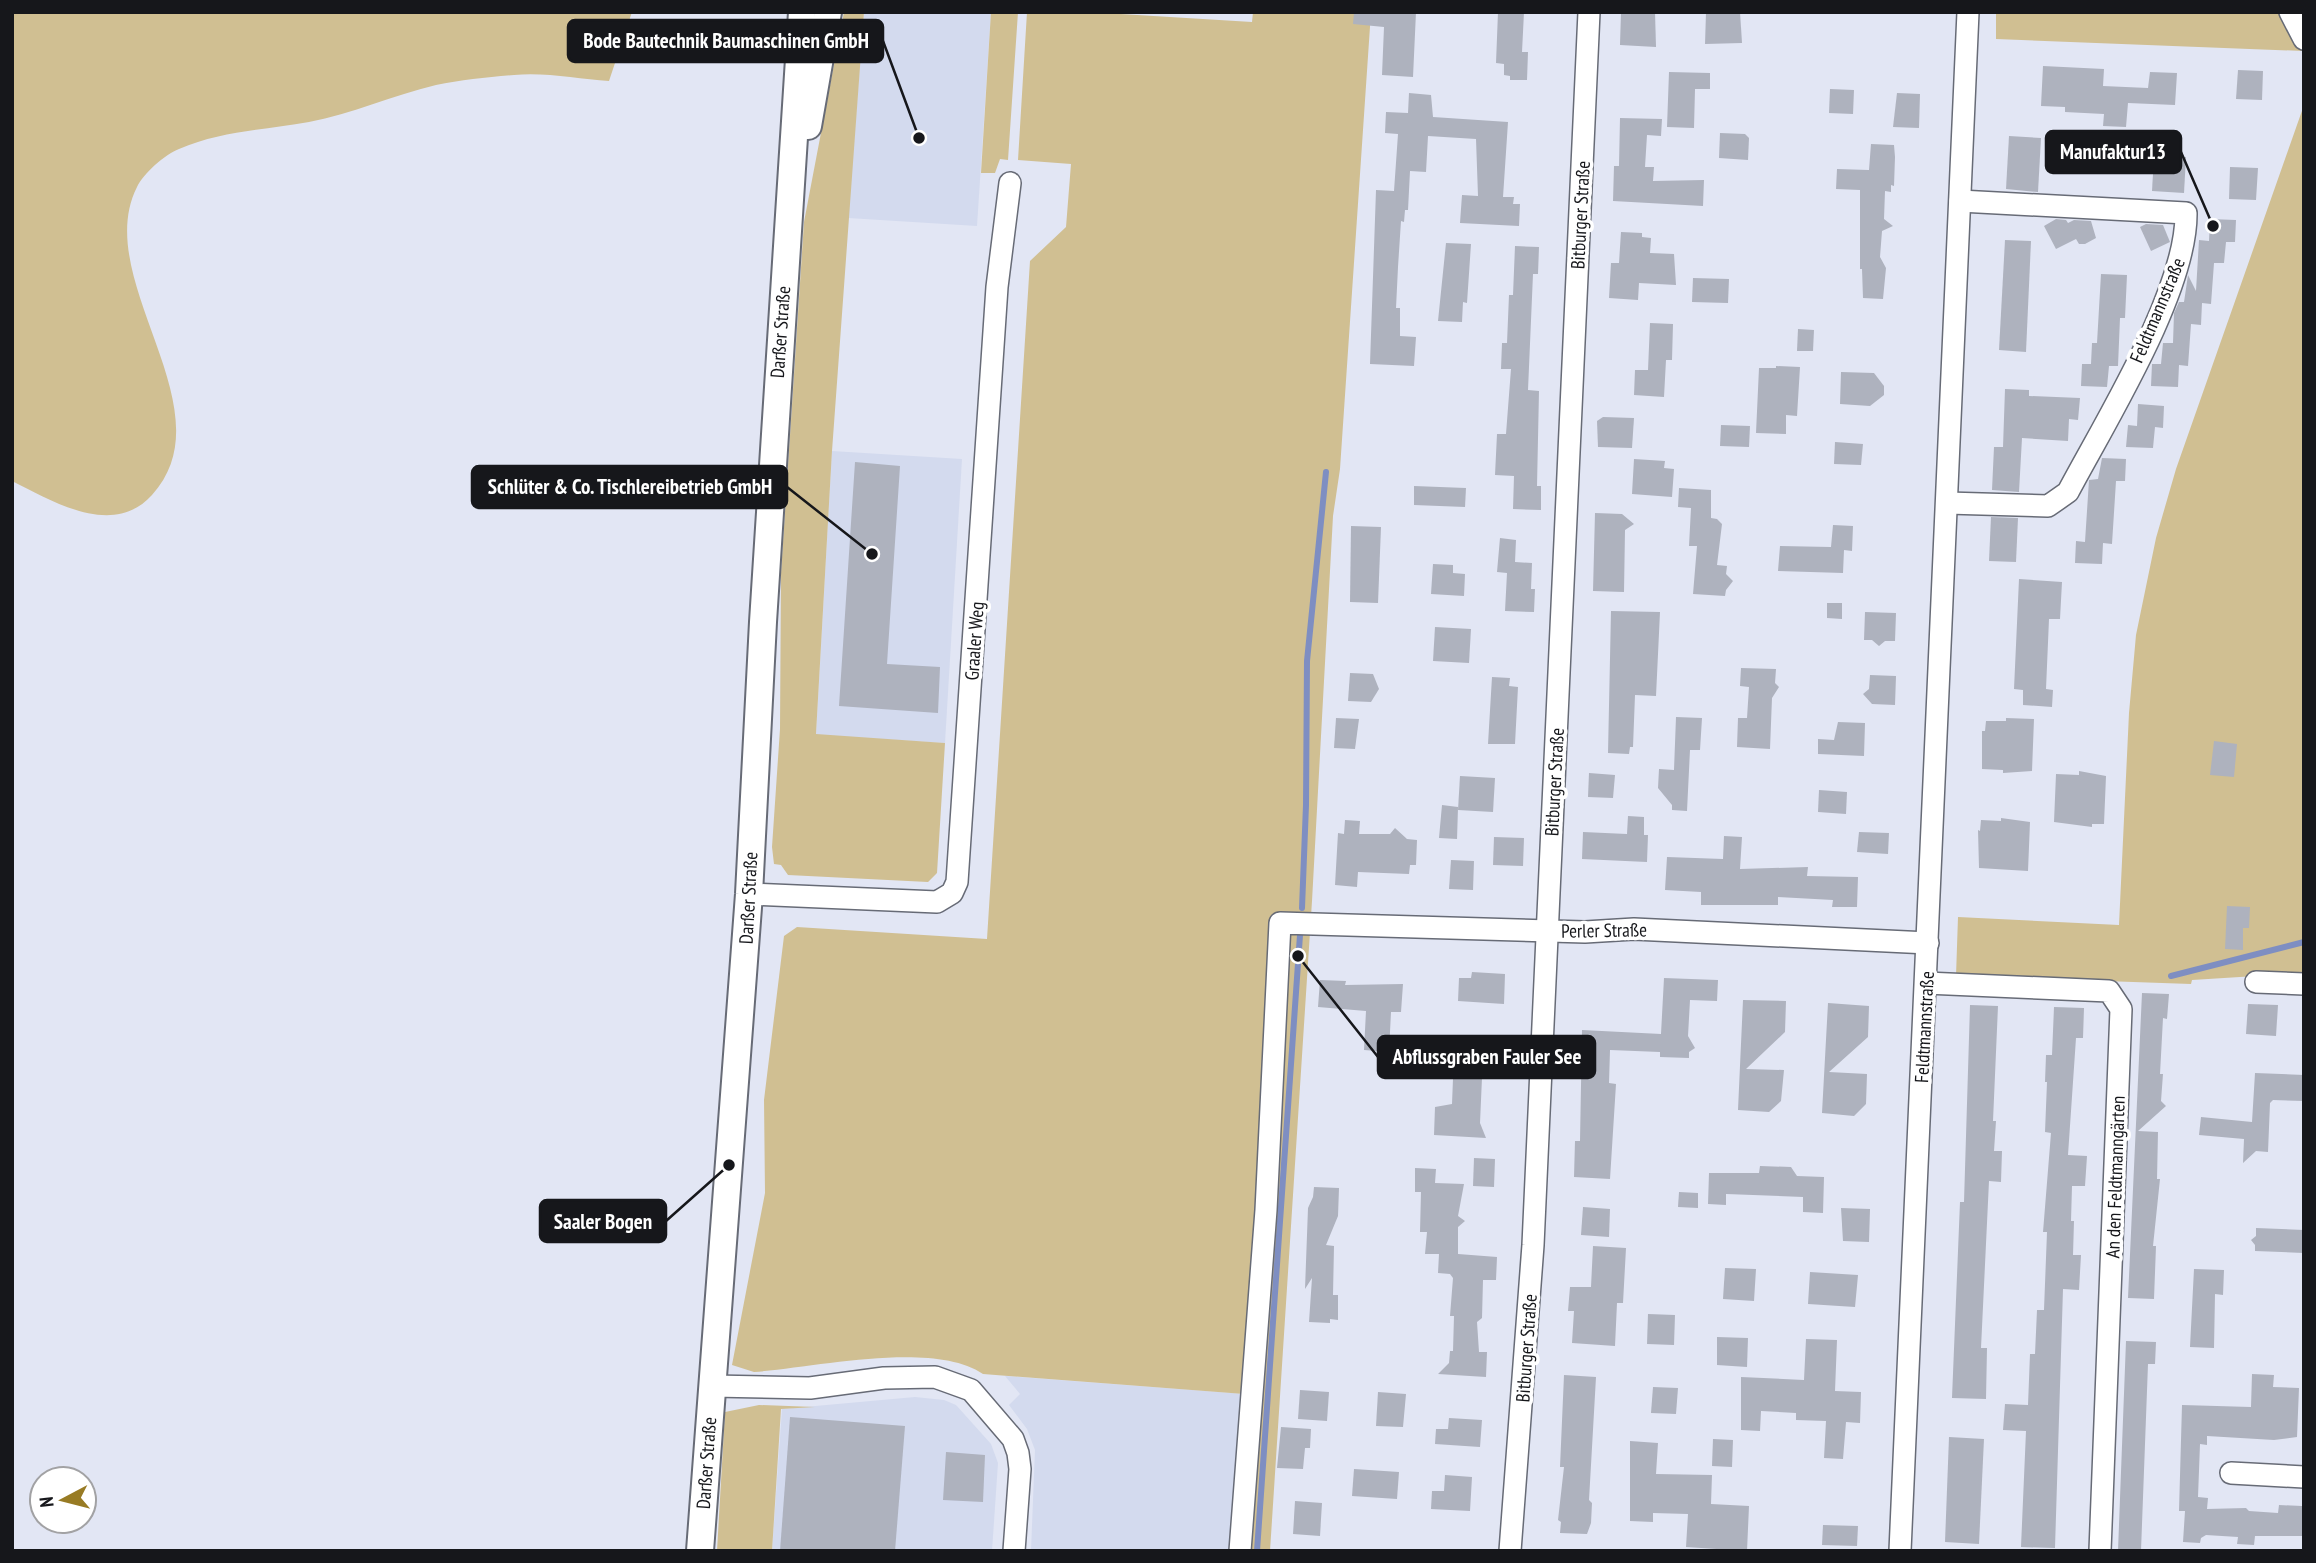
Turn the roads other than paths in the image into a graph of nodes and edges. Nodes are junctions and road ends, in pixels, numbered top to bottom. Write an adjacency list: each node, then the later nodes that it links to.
1 (802, 12): 9 (main road, Darßer Straße)
2 (828, 12): 9 (main road, Darßer Straße)
3 (1589, 12): 12 (street, Bitburger Straße)
4 (1968, 12): 8 (street, Feldtmannstraße)
5 (2290, 12): 6 (street)
6 (2304, 38)
7 (1010, 183): 11 (street, Graaler Weg)
8 (1959, 201): 10 (street, Feldtmannstraße); 10 (street, Feldtmannstraße)
9 (786, 245): 11 (main road, Darßer Straße)
10 (1947, 503): 13 (street, Feldtmannstraße)
11 (749, 894): 17 (main road, Darßer Straße)
12 (1547, 931): 13 (street, Perler Straße); 22 (street, Perler Straße); 23 (street, Bitburger Straße)
13 (1928, 943): 15 (street, Feldtmannstraße)
14 (2256, 982): 16 (street)
15 (1926, 983): 24 (street, Feldtmannstraße); 25 (street, An den Feldtmanngärten)
16 (2304, 984)
17 (712, 1386): 20 (main road, Darßer Straße); 21 (street)
18 (2231, 1473): 19 (street)
19 (2304, 1477)
20 (700, 1551)
21 (1014, 1551)
22 (1240, 1551)
23 (1510, 1551)
24 (1900, 1551)
25 (2100, 1551)

